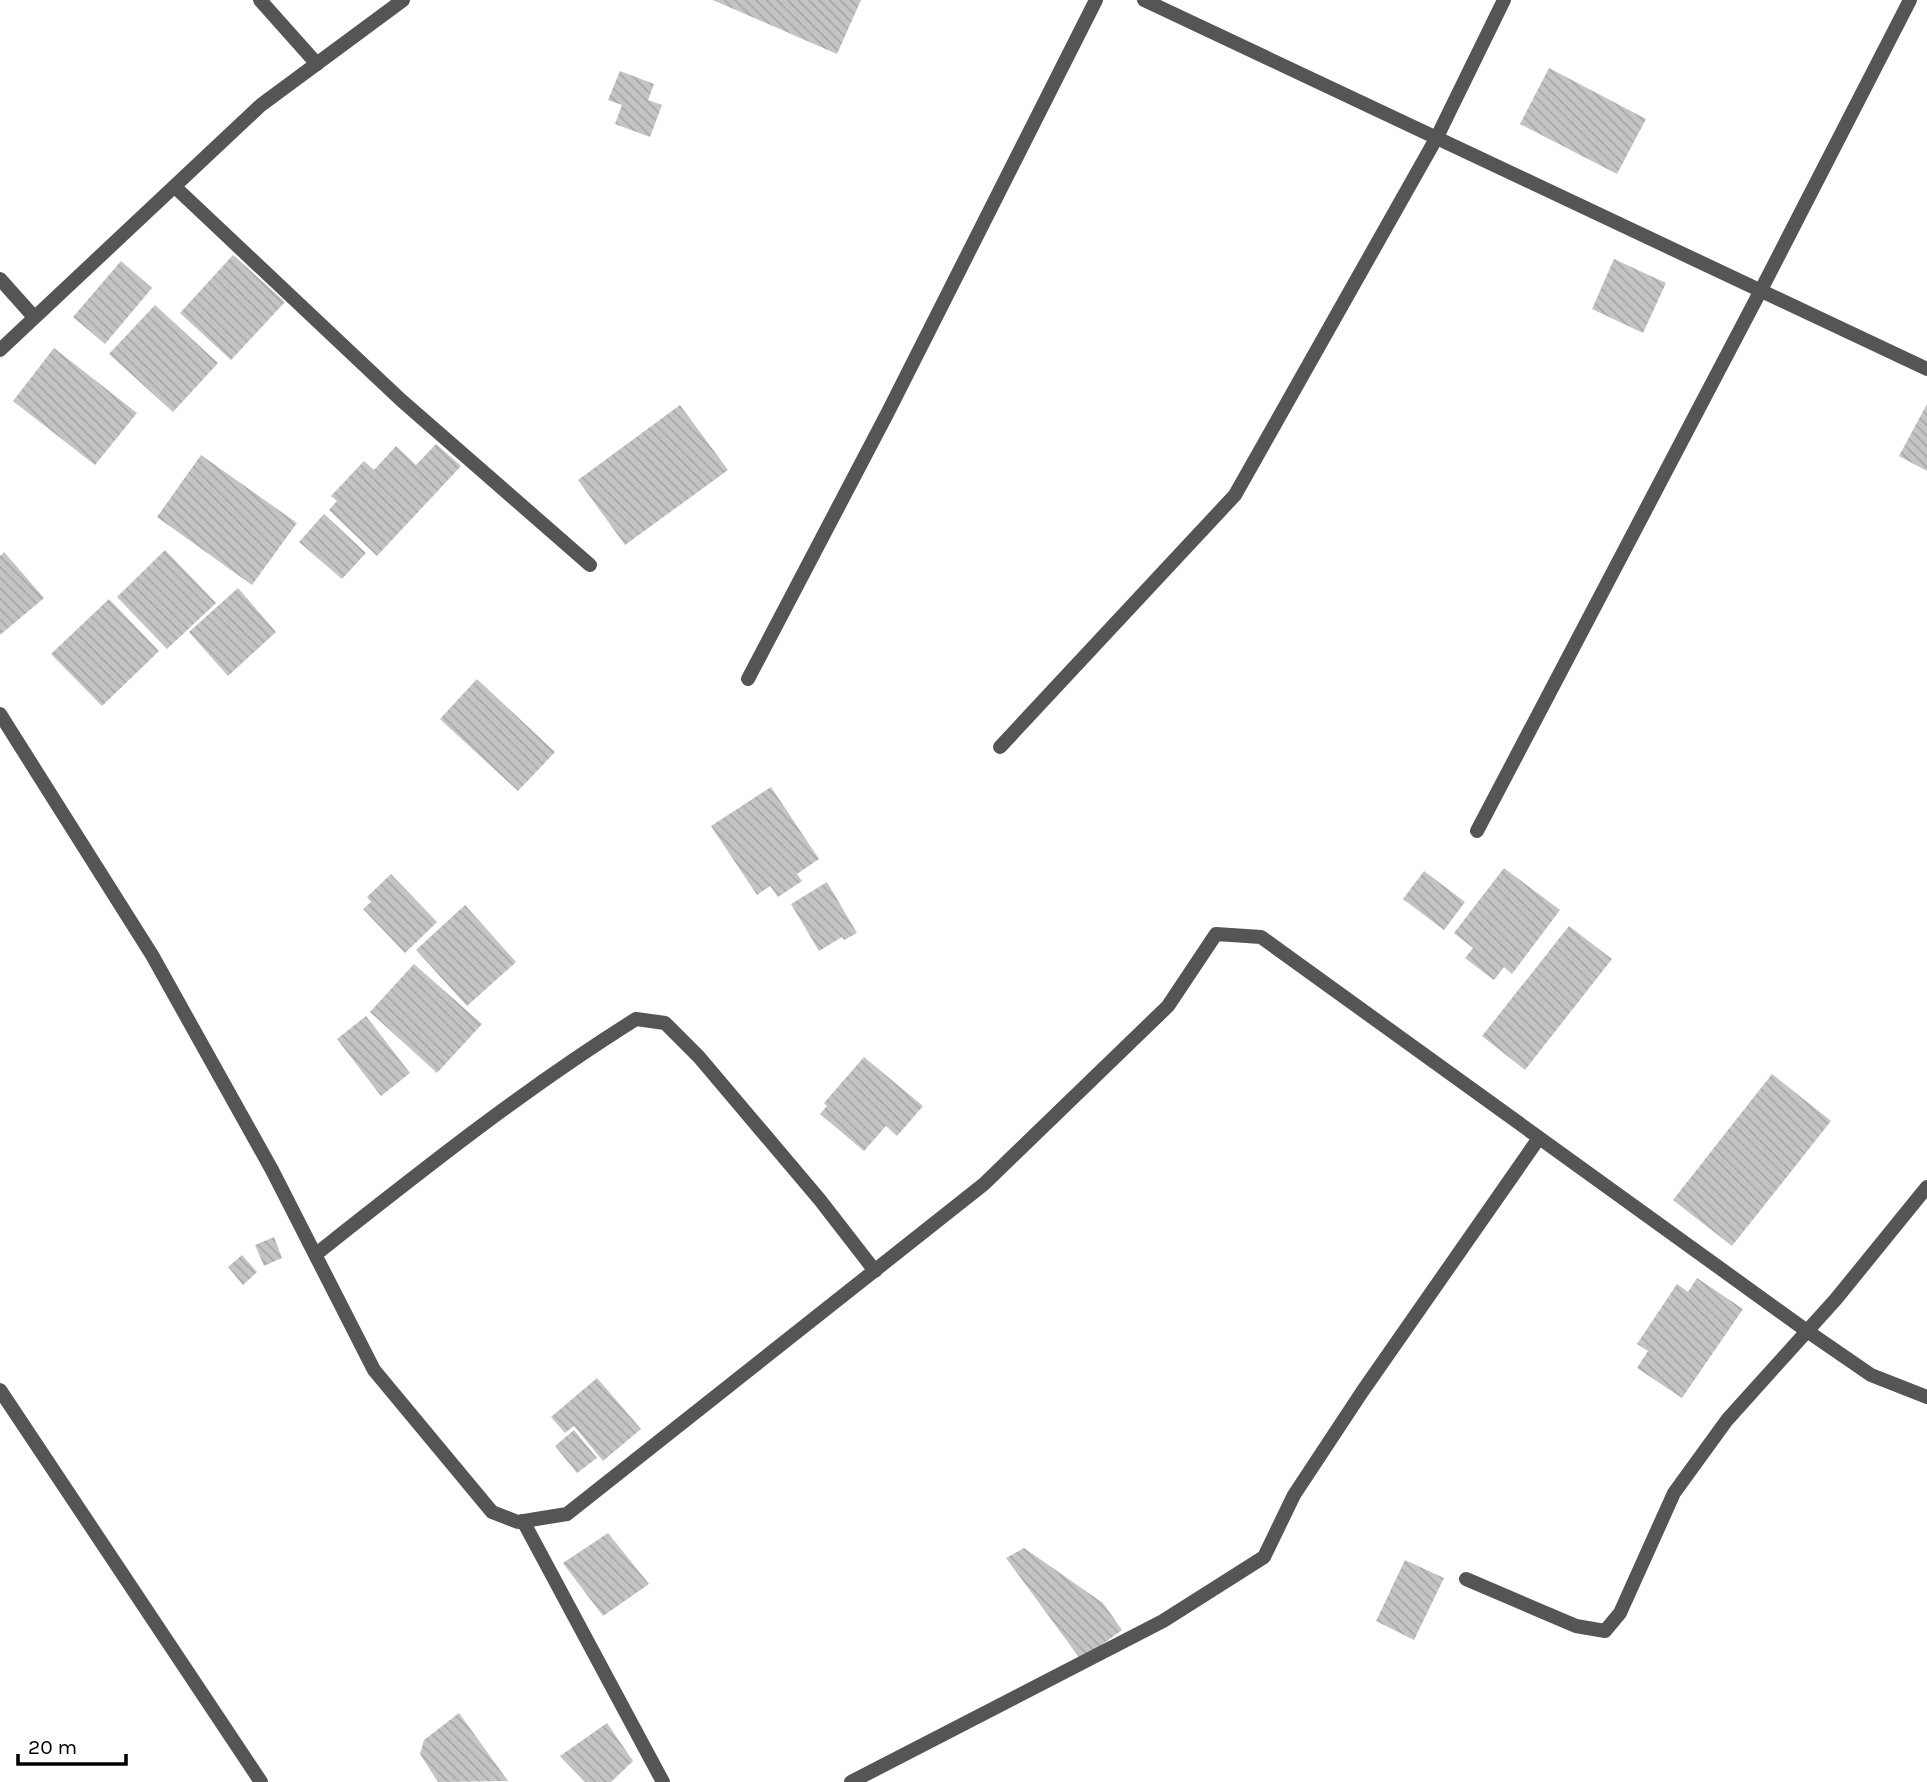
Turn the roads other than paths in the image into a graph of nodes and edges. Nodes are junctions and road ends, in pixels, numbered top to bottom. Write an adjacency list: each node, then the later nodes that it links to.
1 (260, 0): 7 (street)
2 (403, 0): 7 (street)
3 (1096, 0): 16 (street)
4 (1144, 0): 8 (street)
5 (1504, 0): 8 (street)
6 (1910, 0): 11 (street)
7 (317, 64): 9 (street)
8 (1437, 137): 11 (street); 18 (street)
9 (175, 187): 12 (street); 15 (street)
10 (0, 279): 12 (street)
11 (1761, 290): 14 (street); 19 (street)
12 (34, 317): 13 (street)
13 (0, 350)
14 (1927, 369)
15 (590, 565)
16 (748, 679)
17 (0, 714): 22 (street)
18 (1000, 747)
19 (1477, 831)
20 (1539, 1138): 23 (street); 24 (street); 31 (street)
21 (1927, 1187): 24 (street)
22 (316, 1254): 23 (street); 27 (street)
23 (875, 1271): 27 (street)
24 (1807, 1332): 26 (street); 28 (street)
25 (0, 1390): 29 (street)
26 (1927, 1398)
27 (523, 1521): 30 (street)
28 (1466, 1579)
29 (261, 1782)
30 (663, 1782)
31 (851, 1782)

